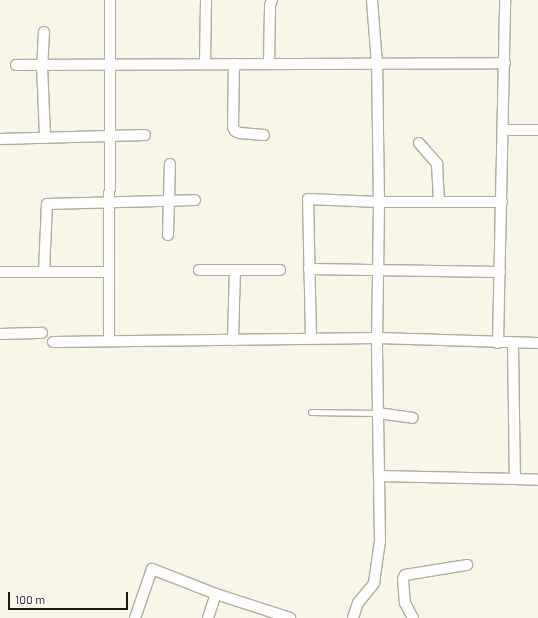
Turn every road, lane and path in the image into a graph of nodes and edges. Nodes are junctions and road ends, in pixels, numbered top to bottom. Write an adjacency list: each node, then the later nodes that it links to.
1 (110, 0): 8 (street)
2 (206, 0): 9 (street)
3 (272, 0): 11 (street)
4 (372, 0): 12 (street)
5 (505, 0): 7 (street)
6 (44, 32): 14 (street)
7 (505, 63): 12 (street); 15 (street)
8 (110, 64): 9 (street); 14 (street); 19 (street)
9 (205, 64): 10 (street)
10 (234, 64): 11 (street); 18 (street)
11 (269, 64): 12 (street)
12 (377, 64): 26 (street)
13 (16, 65): 14 (street)
14 (42, 65): 20 (street)
15 (504, 130): 16 (street); 28 (street)
16 (538, 130)
17 (145, 135): 19 (street)
18 (264, 135)
19 (110, 136): 20 (street); 29 (street)
20 (45, 138): 21 (street)
21 (0, 139)
22 (418, 143): 27 (street)
23 (170, 164): 25 (street)
24 (195, 200): 25 (street)
25 (169, 201): 29 (street); 30 (street)
26 (379, 202): 27 (street); 31 (street); 35 (street)
27 (439, 202): 28 (street)
28 (502, 202): 39 (street)
29 (110, 203): 37 (street); 38 (street)
30 (168, 235)
31 (310, 269): 35 (street); 43 (street)
32 (199, 270): 33 (street)
33 (235, 270): 34 (street); 44 (street)
34 (280, 270)
35 (378, 271): 39 (street); 42 (street)
36 (0, 272): 37 (street)
37 (44, 272): 38 (street)
38 (109, 272): 45 (street)
39 (500, 272): 47 (street)
40 (42, 333): 41 (street)
41 (0, 334)
42 (378, 338): 43 (street); 47 (street); 51 (street)
43 (311, 339): 44 (street)
44 (233, 340): 45 (street)
45 (109, 341): 46 (street)
46 (53, 342)
47 (498, 343): 48 (street)
48 (513, 343): 49 (street); 54 (street)
49 (538, 343)
50 (311, 412): 51 (lane)
51 (378, 413): 52 (street); 53 (street)
52 (413, 418)
53 (379, 476): 54 (street); 62 (street)
54 (515, 479): 55 (street)
55 (538, 480)
56 (467, 565): 63 (street)
57 (216, 594): 58 (street); 59 (street); 60 (street)
58 (279, 616): 61 (street)
59 (135, 618)
60 (208, 618)
61 (290, 618)
62 (353, 618)
63 (413, 618)

